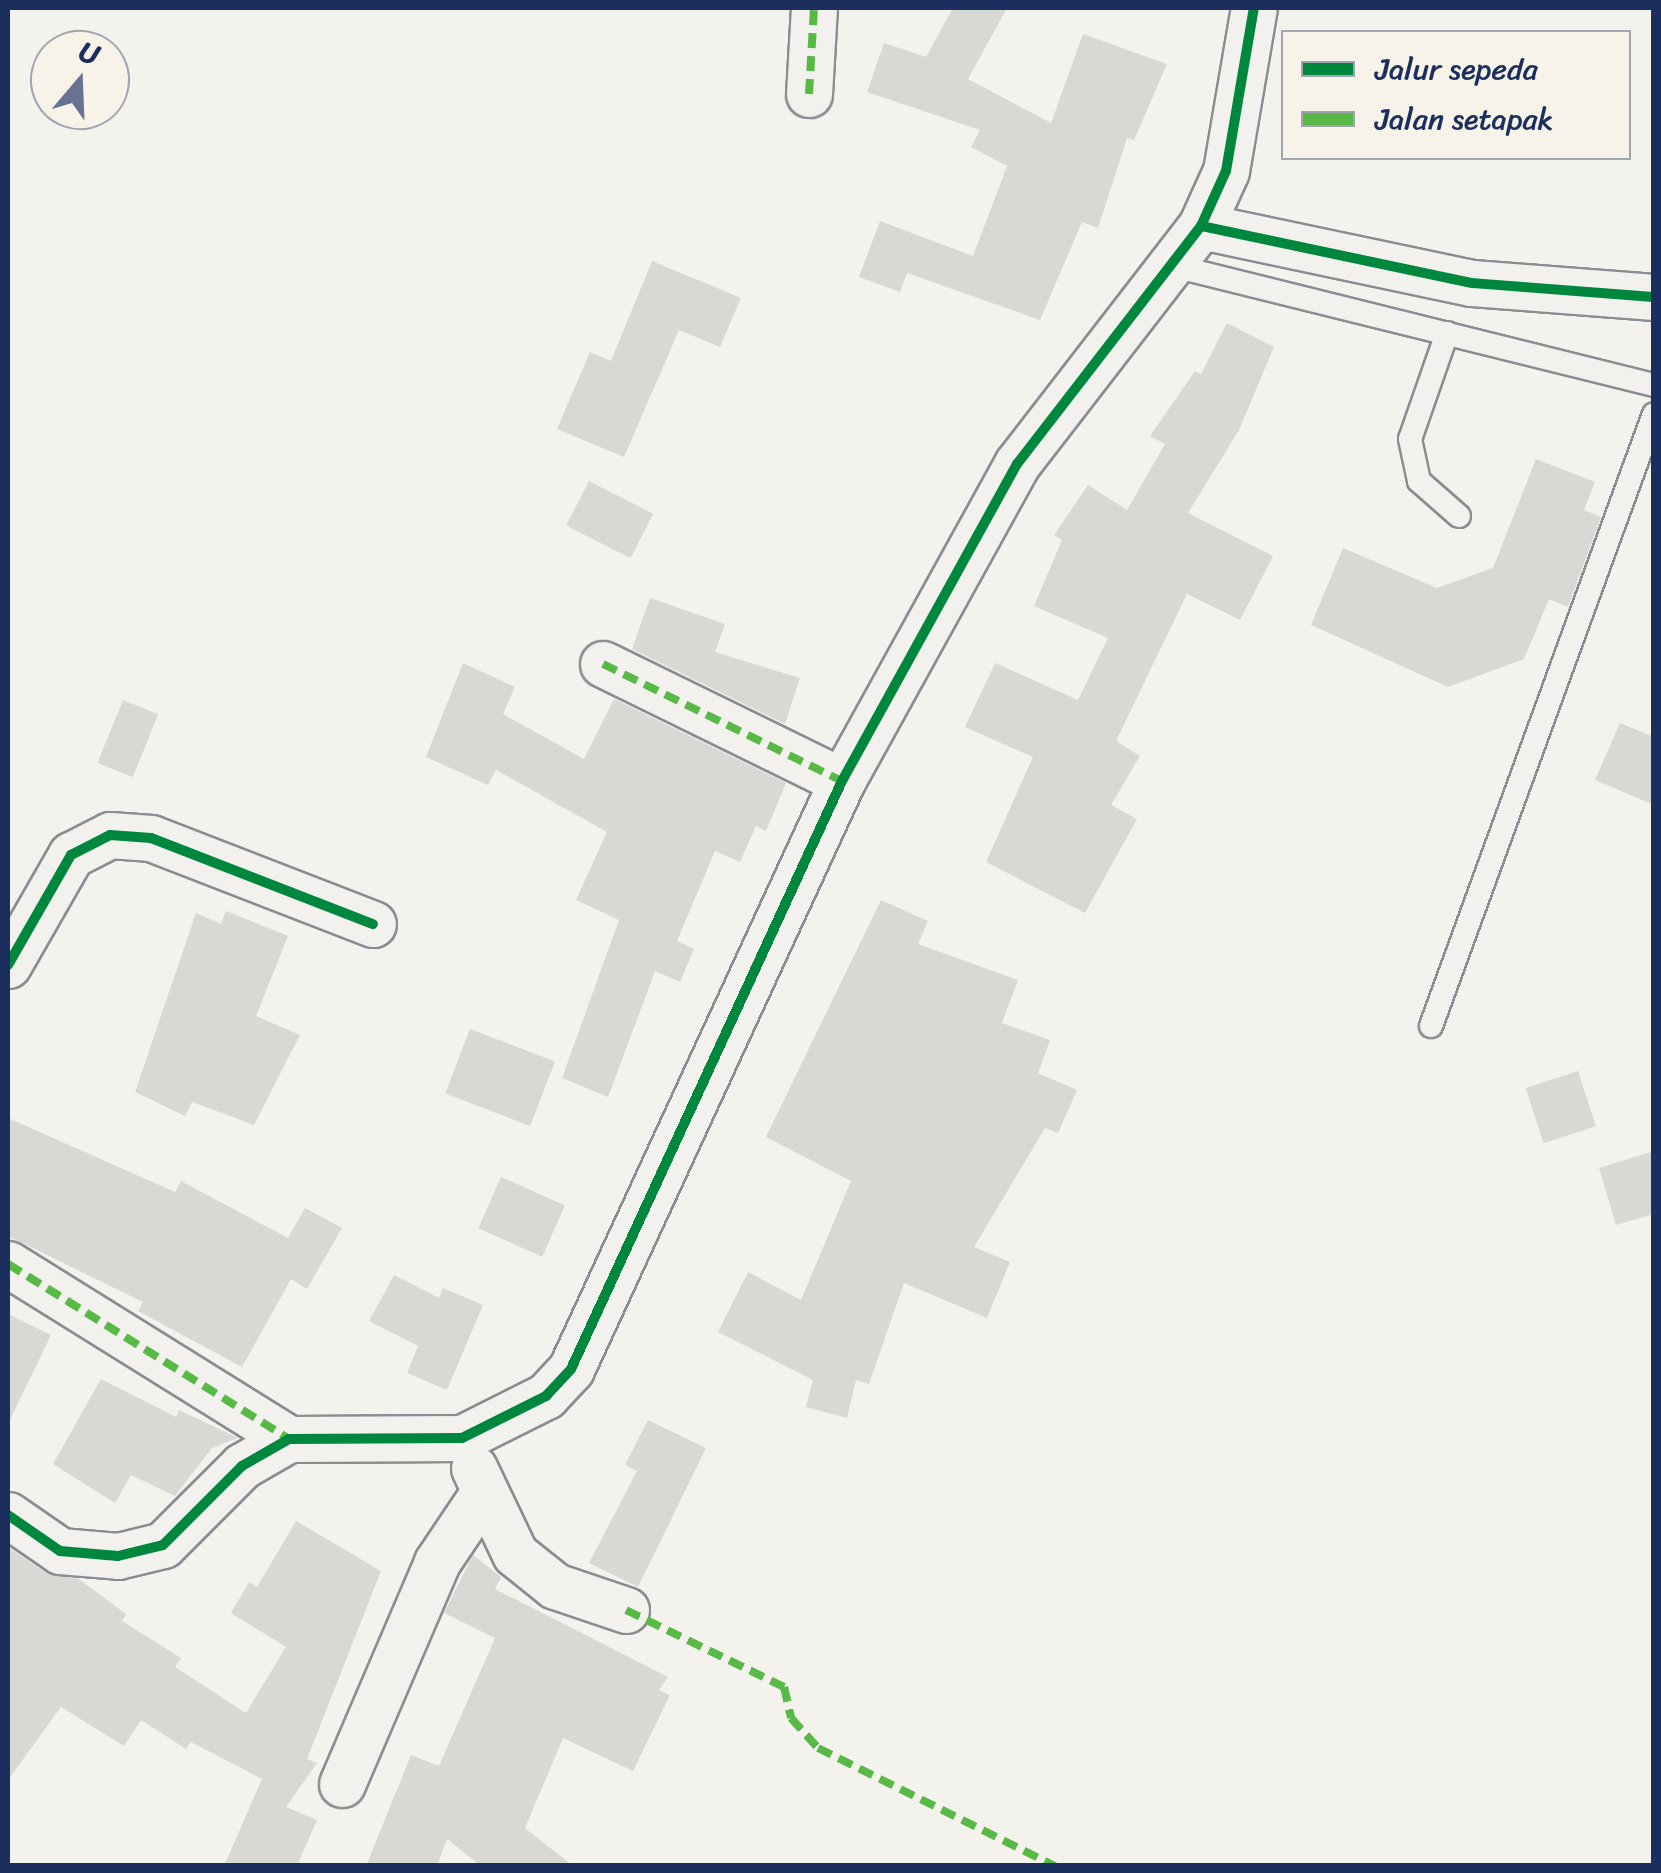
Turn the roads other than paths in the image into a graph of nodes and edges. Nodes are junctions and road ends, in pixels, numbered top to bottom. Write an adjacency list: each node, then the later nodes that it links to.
1 (814, 8): 3 (street)
2 (1254, 8): 4 (street)
3 (809, 94)
4 (1201, 226): 5 (street); 6 (street)
5 (1166, 264): 7 (lane); 12 (street)
6 (1654, 297)
7 (1447, 332): 8 (lane); 10 (lane)
8 (1654, 384)
9 (1654, 414): 15 (lane)
10 (1458, 516)
11 (603, 664): 12 (street)
12 (842, 781): 17 (street)
13 (372, 924): 14 (street)
14 (8, 965)
15 (1431, 1026)
16 (8, 1264): 18 (street)
17 (462, 1438): 18 (street); 19 (street)
18 (289, 1439): 20 (street)
19 (484, 1492): 21 (street); 22 (street)
20 (8, 1516)
21 (626, 1610)
22 (342, 1784)

